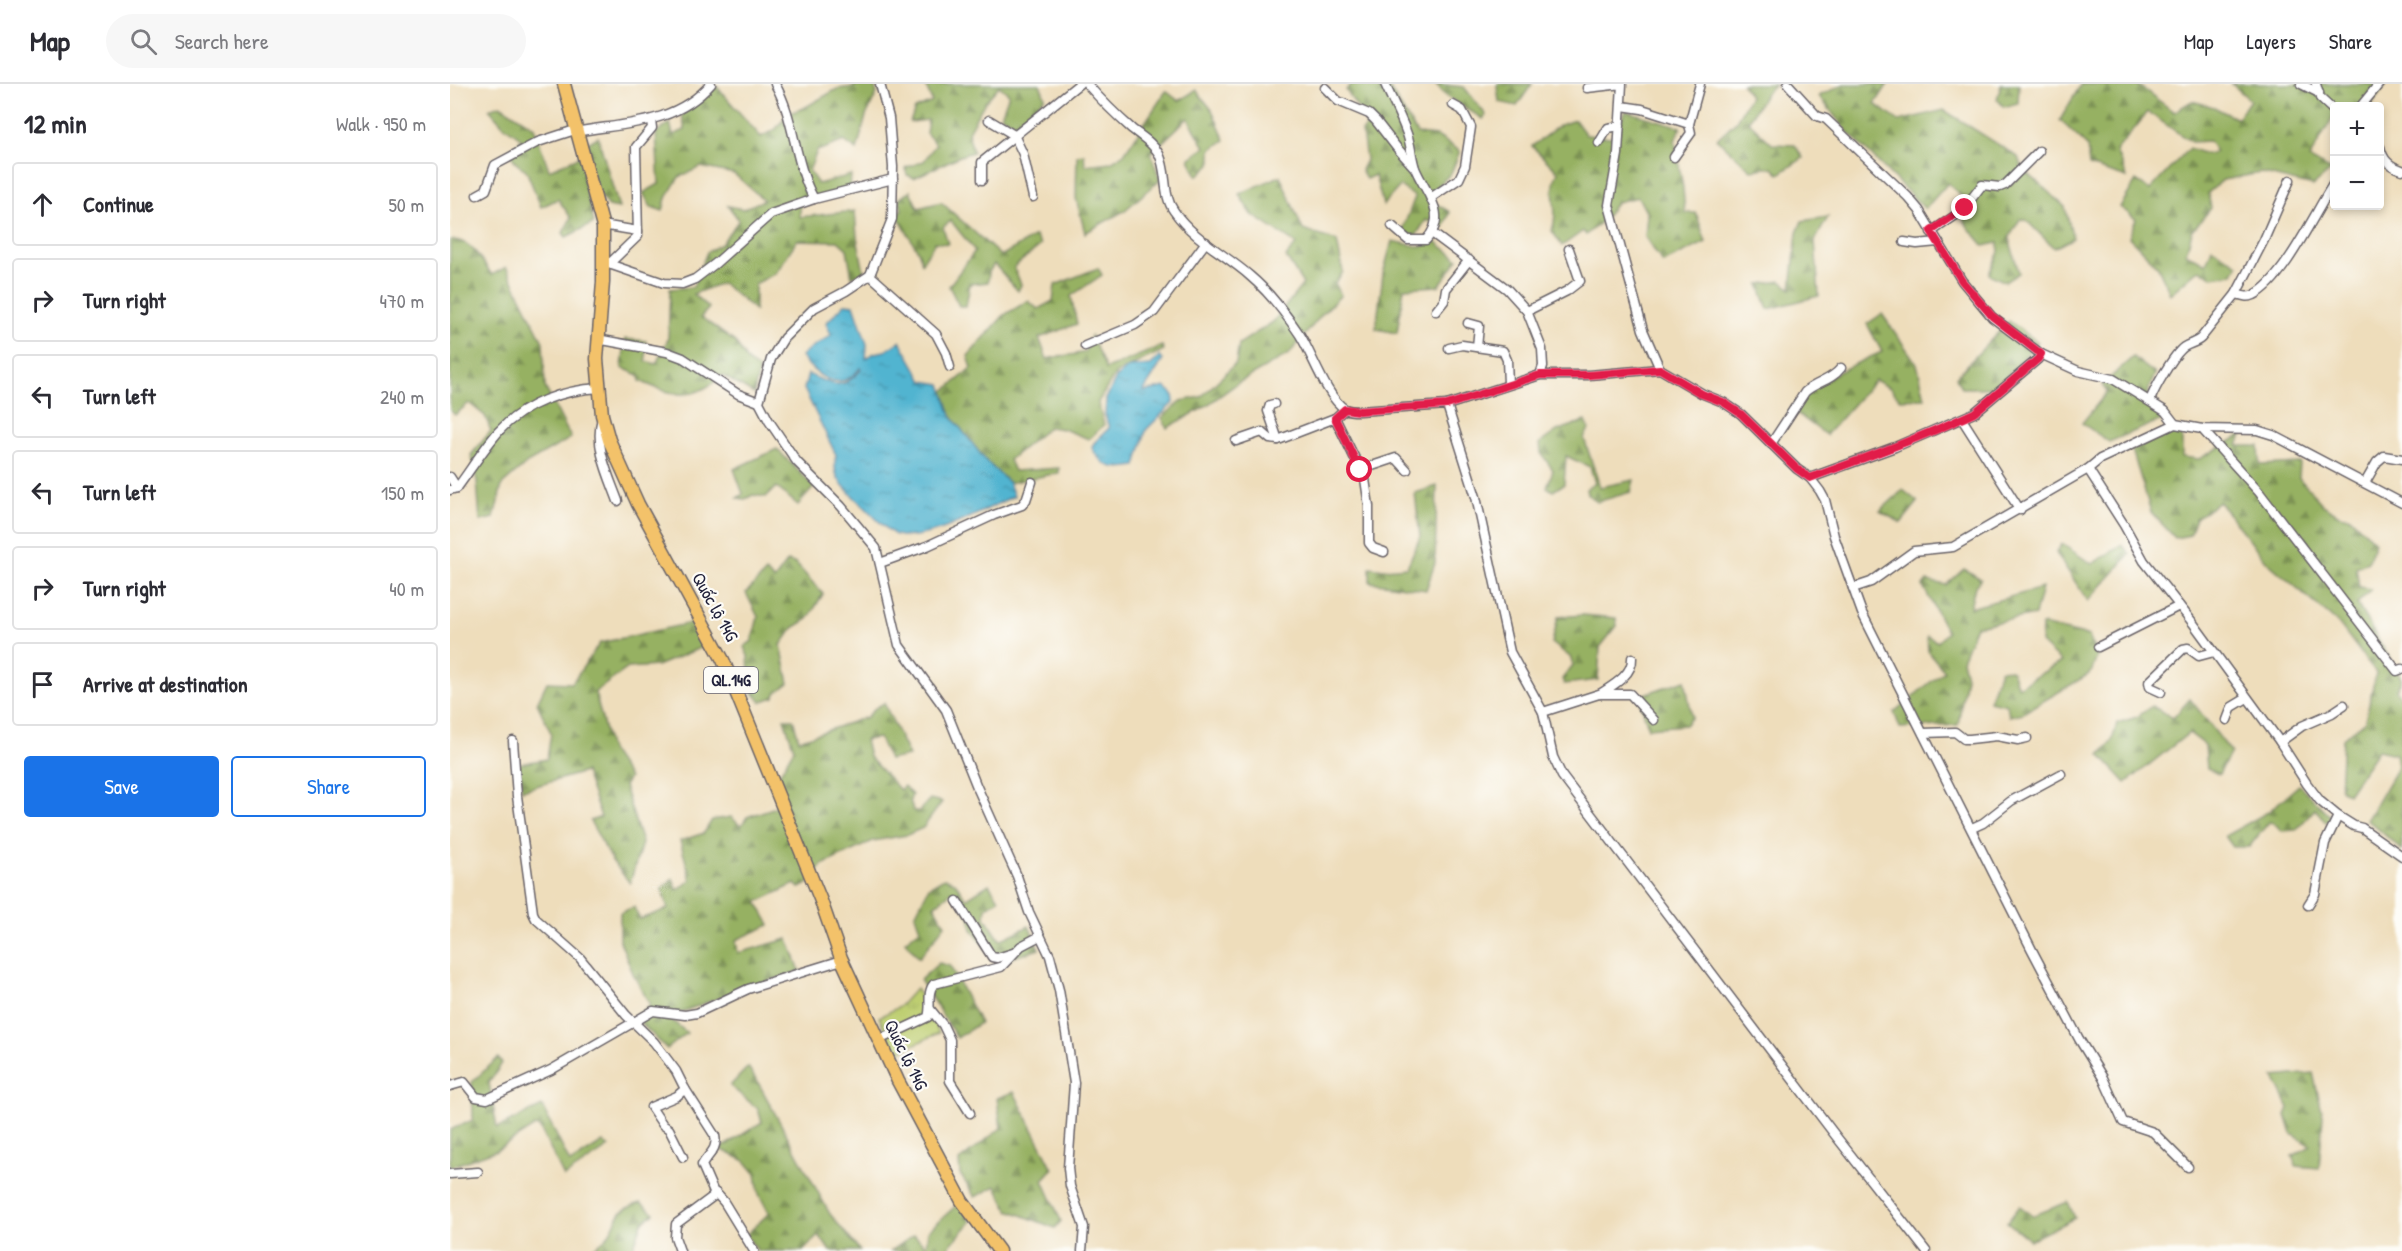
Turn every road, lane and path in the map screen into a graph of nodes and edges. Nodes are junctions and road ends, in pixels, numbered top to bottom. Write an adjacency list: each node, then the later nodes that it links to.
1 (564, 84): 23 (main road, Quốc lộ 14G / QL.14G)
2 (711, 84): 19 (street)
3 (775, 84): 38 (street)
4 (880, 84): 31 (street)
5 (1079, 84): 24 (street)
6 (1087, 84): 46 (street)
7 (1385, 84): 29 (street)
8 (1700, 84): 21 (street)
9 (1788, 84): 42 (street)
10 (2301, 84): 14 (street)
11 (2379, 84): 15 (street)
12 (1325, 88): 29 (street)
13 (1587, 88): 17 (street)
14 (2317, 89): 18 (street)
15 (2364, 102)
16 (1453, 105): 37 (street)
17 (1622, 106): 21 (street); 22 (street)
18 (2330, 107)
19 (651, 120): 23 (street); 41 (street)
20 (989, 120): 24 (street)
21 (1689, 124): 28 (street)
22 (1620, 126): 25 (street); 62 (street)
23 (575, 131): 35 (street); 39 (main road, Quốc lộ 14G / QL.14G)
24 (1014, 135): 32 (street); 36 (street)
25 (1599, 143)
26 (2039, 151): 42 (street)
27 (2382, 156): 30 (street)
28 (1674, 157)
29 (1415, 167): 37 (street)
30 (2402, 170)
31 (893, 179): 38 (street); 50 (street)
32 (982, 180)
33 (2290, 180): 51 (street)
34 (2330, 189): 51 (street)
35 (477, 195)
36 (1033, 197)
37 (1432, 197): 43 (street)
38 (814, 199): 49 (street)
39 (602, 225): 41 (street); 49 (main road, Quốc lộ 14G / QL.14G)
40 (1392, 226): 43 (street)
41 (638, 231): 49 (street)
42 (1931, 231): 45 (street)
43 (1432, 233): 48 (street)
44 (1904, 242): 45 (street)
45 (1938, 242): 59 (street)
46 (1206, 243): 56 (street); 70 (street)
47 (1569, 249): 53 (street)
48 (1469, 260): 52 (street); 53 (street)
49 (606, 263): 55 (main road, Quốc lộ 14G / QL.14G)
50 (870, 275): 60 (street); 67 (street)
51 (2236, 294): 66 (street)
52 (1436, 311)
53 (1527, 311): 63 (street)
54 (1468, 323): 57 (street)
55 (597, 339): 65 (main road, Quốc lộ 14G / QL.14G); 67 (street)
56 (1085, 346)
57 (1477, 347): 58 (street); 64 (street)
58 (1449, 348)
59 (2041, 354): 66 (street); 73 (street)
60 (950, 368)
61 (1841, 368): 78 (street)
62 (1660, 369): 63 (street); 78 (street)
63 (1540, 375): 64 (street)
64 (1508, 384): 69 (street)
65 (600, 388): 71 (main road, Quốc lộ 14G / QL.14G); 87 (street)
66 (2150, 401): 74 (street)
67 (759, 402): 92 (street)
68 (1274, 404): 76 (street)
69 (1447, 405): 70 (street); 103 (street)
70 (1345, 409): 72 (street)
71 (602, 415): 88 (street); 118 (main road, Quốc lộ 14G / QL.14G)
72 (1335, 418): 76 (street); 81 (street)
73 (1962, 419): 84 (street); 90 (street)
74 (2175, 424): 75 (street); 80 (street)
75 (2202, 429): 86 (street); 98 (street)
76 (1278, 440): 77 (street)
77 (1236, 441)
78 (1771, 444): 84 (street)
79 (2402, 459): 86 (street)
80 (2088, 469): 90 (street); 94 (street)
81 (1360, 470): 82 (street); 91 (street)
82 (1407, 470)
83 (450, 477): 87 (street)
84 (1810, 478): 93 (street)
85 (1032, 482): 92 (street)
86 (2365, 483): 89 (street)
87 (454, 489)
88 (618, 501)
89 (2402, 502)
90 (2020, 510): 93 (street)
91 (1384, 552)
92 (880, 563): 116 (street)
93 (1853, 588): 106 (street)
94 (2179, 606): 95 (street); 96 (street)
95 (2098, 647)
96 (2214, 652): 99 (street); 101 (street)
97 (1632, 658): 100 (street)
98 (2402, 669)
99 (2161, 692)
100 (1599, 694): 103 (street); 104 (street)
101 (2247, 698): 105 (street); 109 (street)
102 (2344, 705): 109 (street)
103 (1543, 712): 134 (street)
104 (1653, 720)
105 (2227, 720)
106 (1923, 733): 107 (street); 112 (street)
107 (2027, 738)
108 (513, 741): 120 (street)
109 (2280, 742): 111 (street)
110 (2061, 774): 112 (street)
111 (2338, 816): 113 (street); 115 (street)
112 (1972, 828): 126 (street)
113 (2402, 856)
114 (957, 901): 117 (street)
115 (2308, 905)
116 (1040, 936): 117 (street); 133 (street)
117 (1014, 953): 119 (street)
118 (842, 960): 120 (street); 121 (main road, Quốc lộ 14G / QL.14G)
119 (930, 1009): 121 (street); 124 (street)
120 (633, 1022): 122 (street); 123 (street)
121 (879, 1040): 132 (main road, Quốc lộ 14G / QL.14G)
122 (450, 1086)
123 (685, 1089): 125 (street); 129 (street)
124 (970, 1113)
125 (683, 1157)
126 (2188, 1167)
127 (478, 1172): 128 (street)
128 (450, 1174)
129 (716, 1192): 130 (street); 131 (street)
130 (680, 1251)
131 (754, 1251)
132 (999, 1251)
133 (1082, 1251)
134 (1926, 1251)

